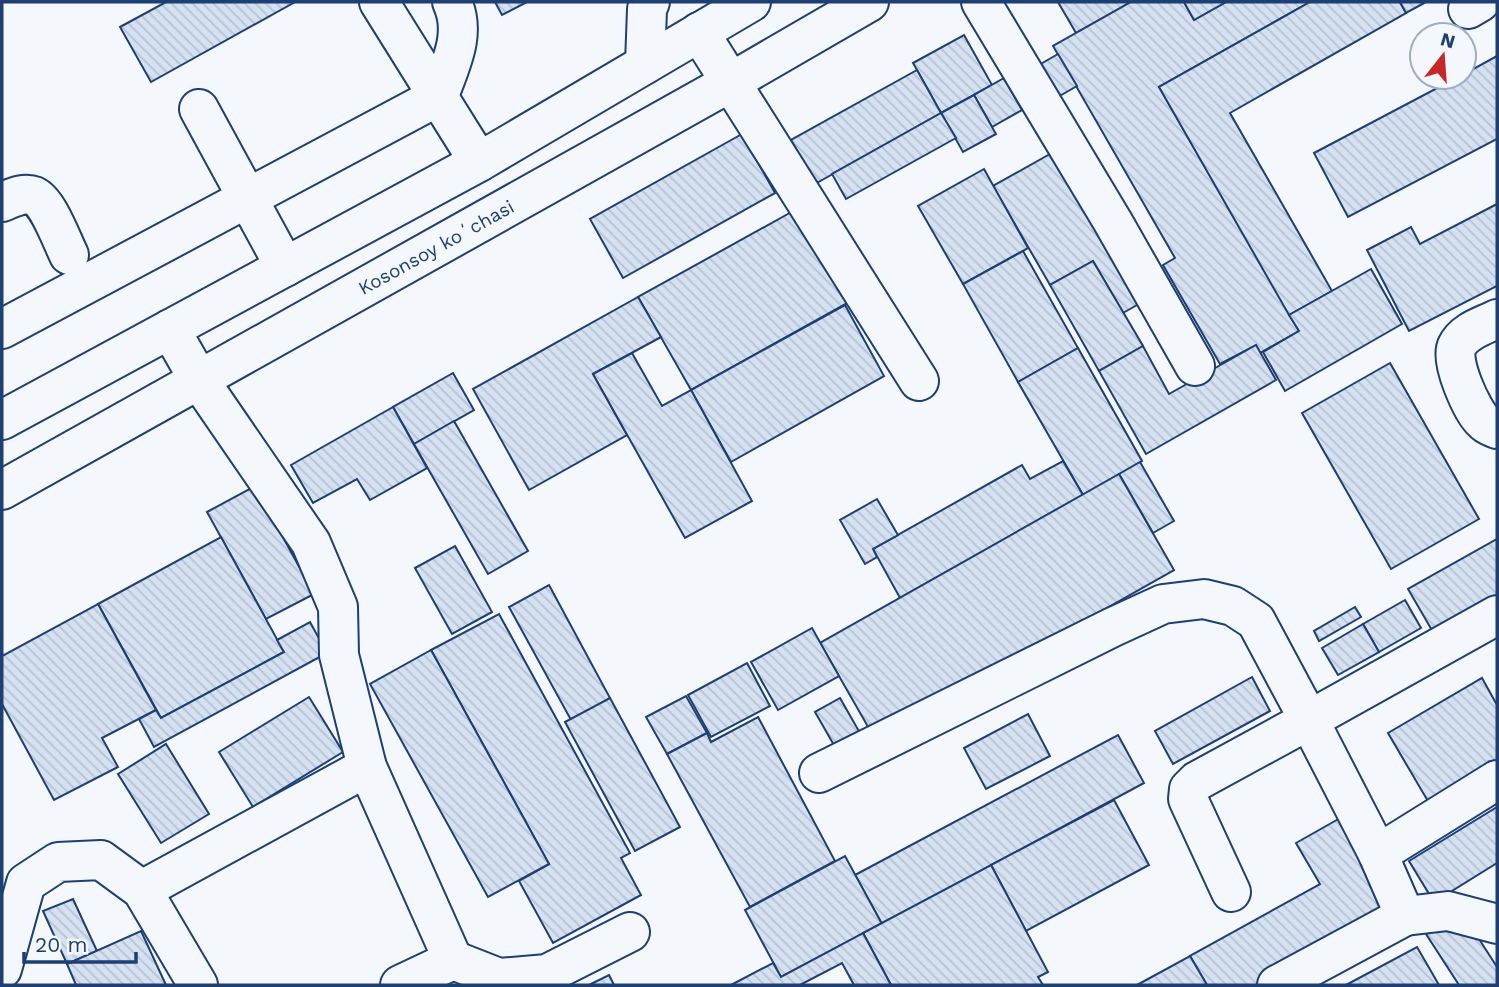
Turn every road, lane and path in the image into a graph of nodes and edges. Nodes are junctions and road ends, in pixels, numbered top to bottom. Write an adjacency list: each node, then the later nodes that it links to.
1 (379, 2): 10 (street)
2 (452, 2): 10 (street)
3 (650, 2): 8 (street)
4 (751, 2): 7 (street)
5 (869, 2): 9 (street, Kosonsoy koʻchasi)
6 (981, 2): 20 (street)
7 (699, 33): 8 (street); 9 (street)
8 (645, 64): 12 (street)
9 (731, 82): 21 (street, Kosonsoy koʻchasi); 22 (street)
10 (439, 96): 12 (street); 13 (street)
11 (199, 109): 13 (street)
12 (479, 162): 16 (street)
13 (247, 198): 16 (street); 18 (street)
14 (2, 202): 15 (street)
15 (68, 255)
16 (285, 267): 19 (street)
17 (1497, 319): 24 (street)
18 (2, 329)
19 (170, 329): 21 (street); 23 (street)
20 (1195, 366)
21 (199, 380): 25 (street, Kosonsoy koʻchasi); 28 (street)
22 (919, 381)
23 (2, 420)
24 (1497, 429)
25 (2, 490)
26 (1497, 615): 27 (street)
27 (1309, 720): 29 (street); 31 (street); 33 (street)
28 (367, 767): 32 (street); 37 (street)
29 (819, 774)
30 (1497, 780): 31 (street)
31 (1378, 853): 34 (street)
32 (142, 890): 38 (street); 39 (street)
33 (1231, 892)
34 (1405, 916): 35 (street); 41 (street)
35 (1497, 924)
36 (630, 932): 37 (street)
37 (453, 960): 40 (street)
38 (2, 969)
39 (198, 985)
40 (400, 985)
41 (1277, 985)

